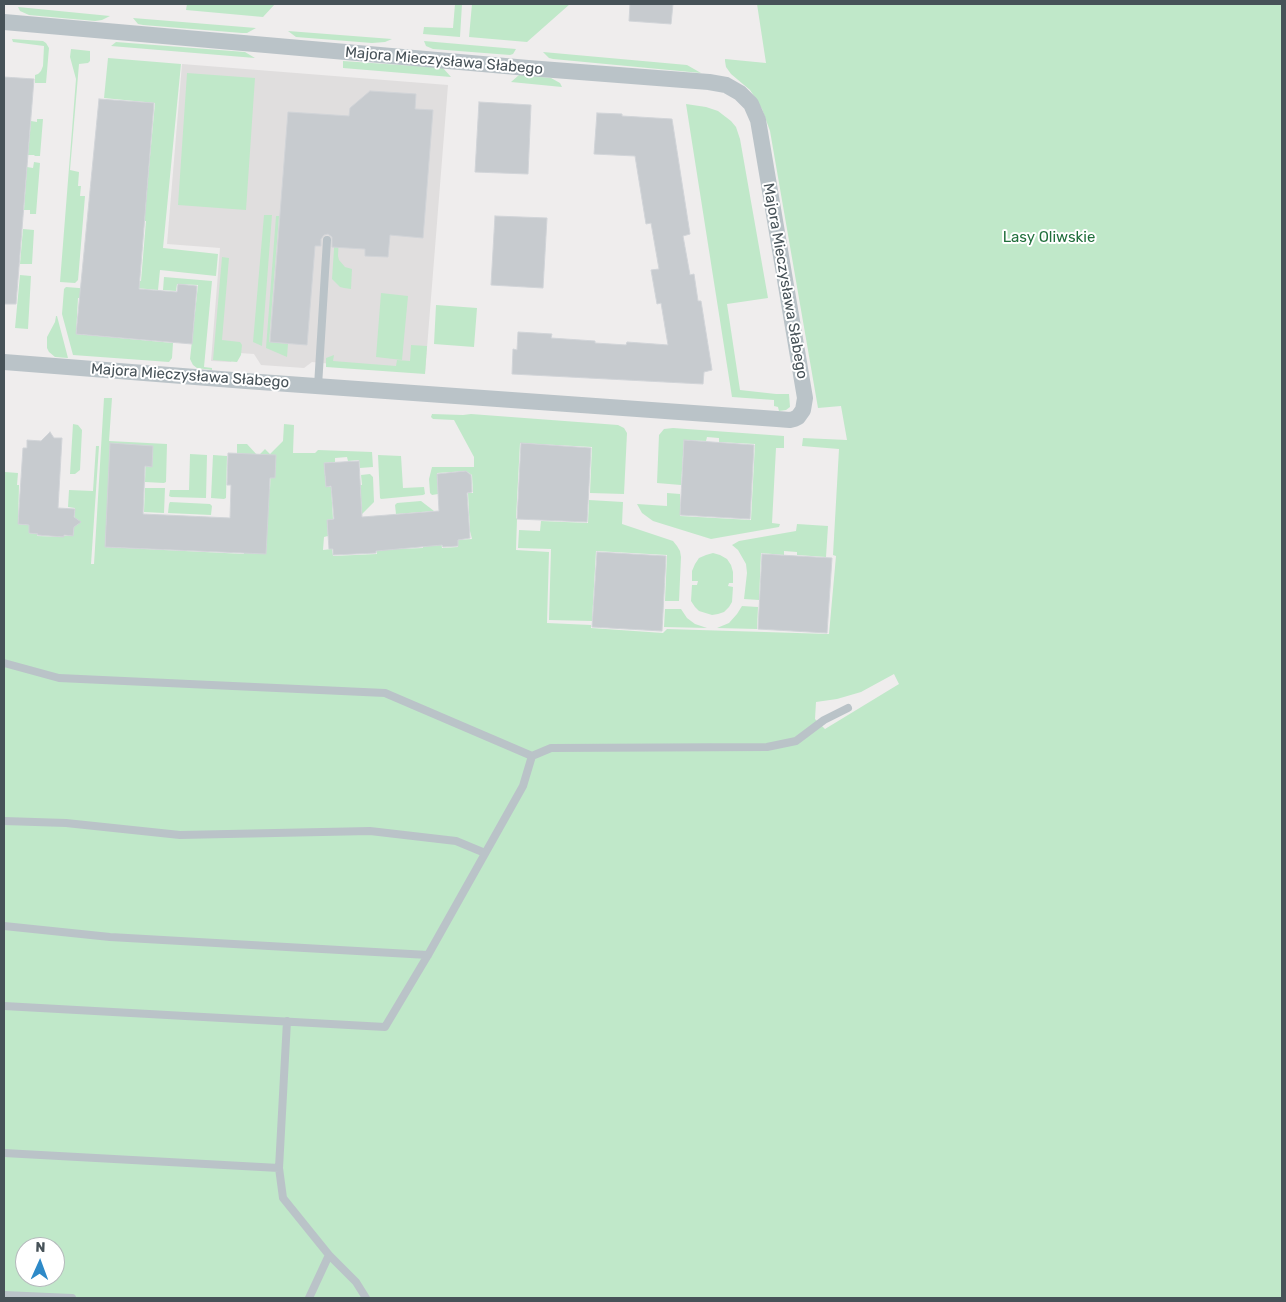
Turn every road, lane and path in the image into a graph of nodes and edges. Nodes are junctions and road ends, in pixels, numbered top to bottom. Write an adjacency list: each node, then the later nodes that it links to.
1 (4, 22): 4 (street, Majora Mieczysława Słabego)
2 (327, 240): 4 (lane)
3 (4, 362): 4 (street, Majora Mieczysława Słabego)
4 (318, 386)
5 (4, 663): 7 (lane)
6 (848, 708): 7 (lane)
7 (532, 756): 9 (lane)
8 (4, 821): 9 (lane)
9 (485, 853): 11 (lane)
10 (4, 926): 11 (lane)
11 (428, 955): 13 (lane)
12 (4, 1006): 13 (lane)
13 (287, 1021): 15 (lane)
14 (4, 1153): 15 (lane)
15 (279, 1168): 16 (lane)
16 (329, 1255): 19 (lane); 20 (lane)
17 (4, 1295): 18 (lane)
18 (72, 1298)
19 (309, 1298)
20 (366, 1298)

